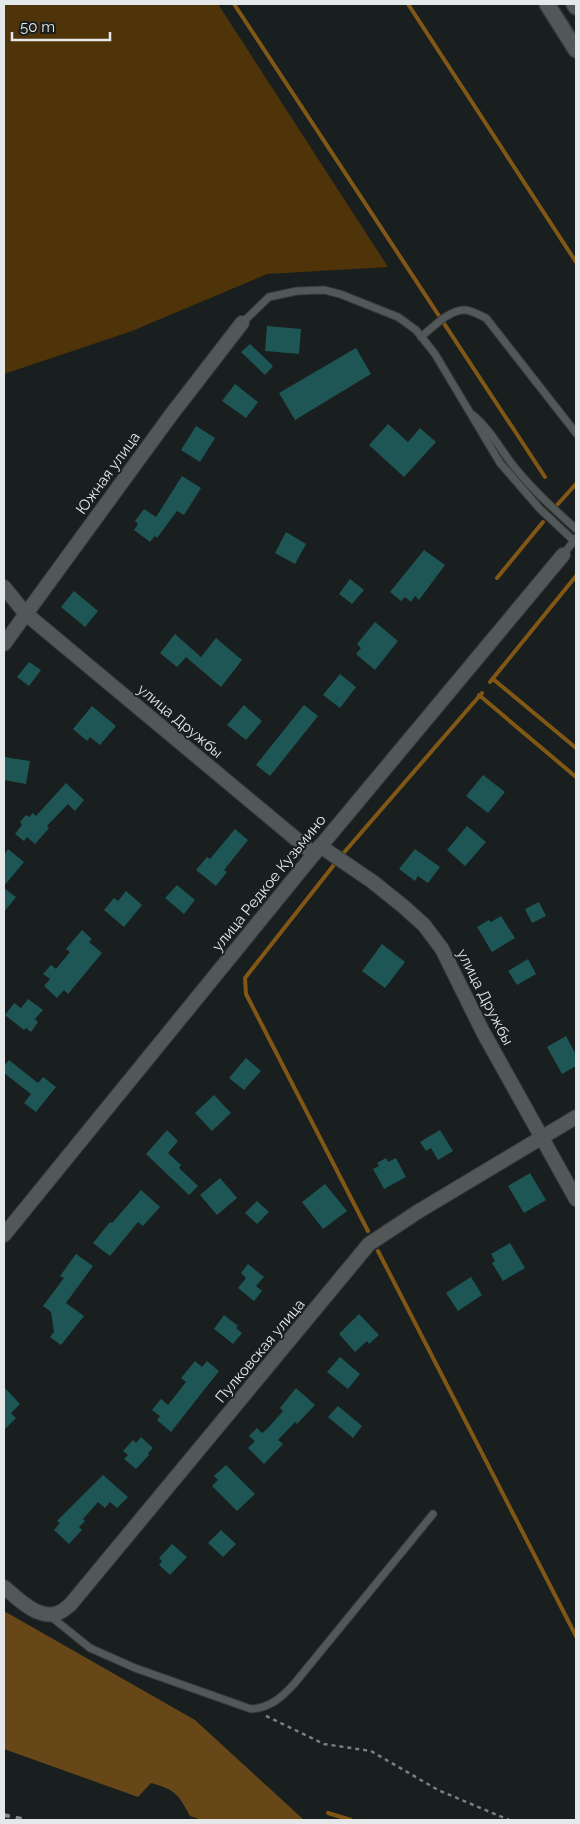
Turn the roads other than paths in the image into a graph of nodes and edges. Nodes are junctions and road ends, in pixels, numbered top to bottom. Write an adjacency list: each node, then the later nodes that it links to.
1 (547, 4): 4 (street)
2 (574, 4): 3 (street)
3 (576, 7)
4 (576, 50)
5 (242, 323): 6 (lane); 13 (street, Южная улица)
6 (421, 337): 7 (lane); 8 (lane)
7 (471, 413): 9 (lane); 10 (lane)
8 (576, 432)
9 (576, 529)
10 (575, 540): 11 (lane)
11 (563, 555): 15 (street, улица Редкое Кузьмино)
12 (4, 587): 13 (street, улица Дружбы)
13 (25, 613): 14 (street, Южная улица); 15 (street, улица Дружбы)
14 (4, 644)
15 (317, 850): 17 (street, улица Дружбы); 19 (street, улица Редкое Кузьмино)
16 (576, 1117): 17 (street, Пулковская улица)
17 (542, 1137): 18 (street, улица Дружбы); 22 (street, Пулковская улица)
18 (576, 1199)
19 (4, 1235)
20 (433, 1514): 22 (lane)
21 (4, 1587): 22 (street)
22 (48, 1615)

